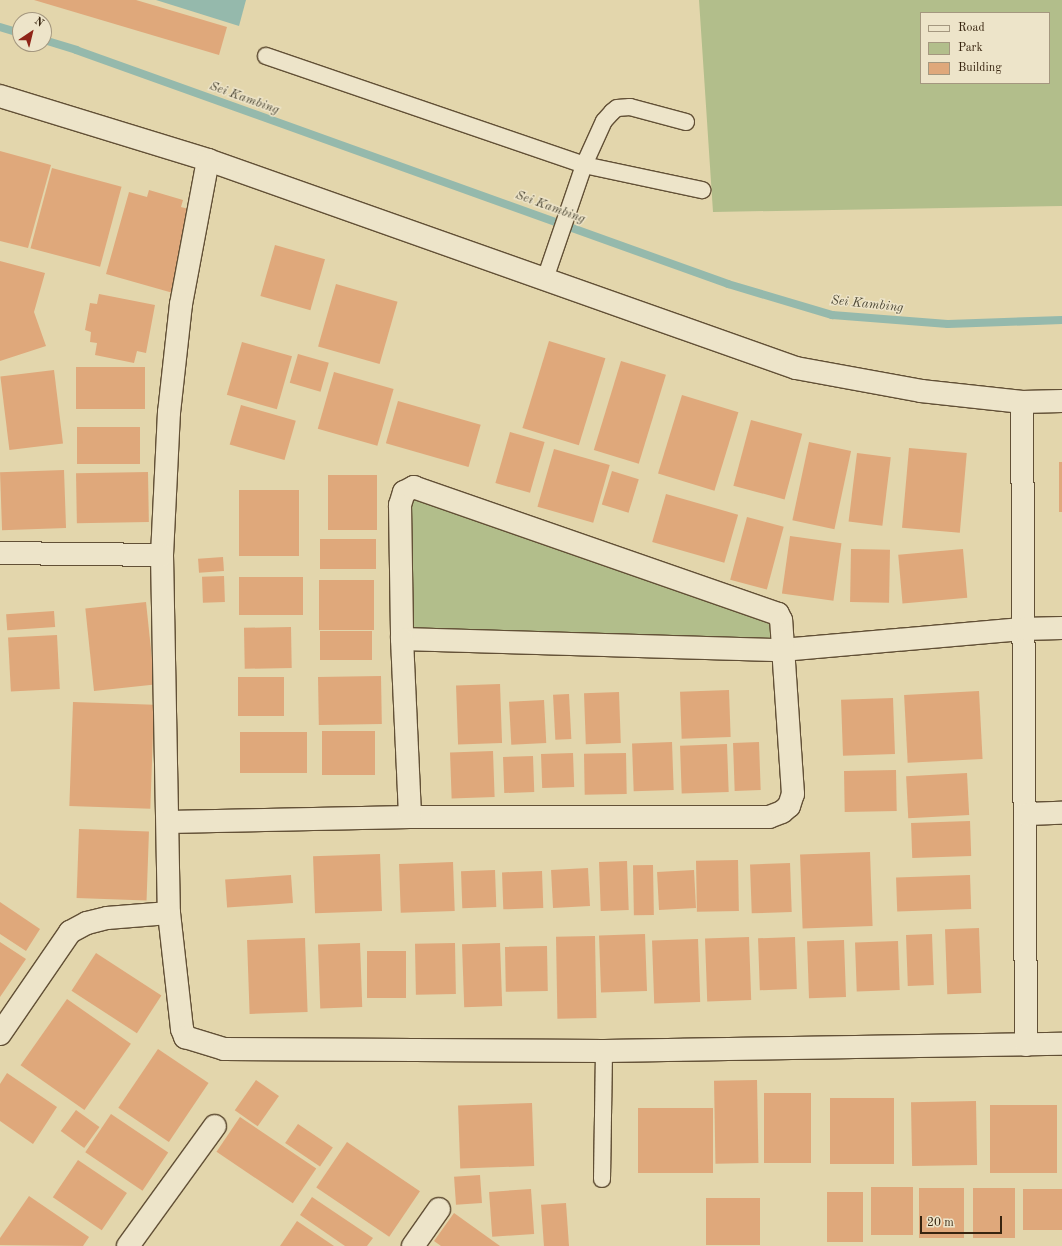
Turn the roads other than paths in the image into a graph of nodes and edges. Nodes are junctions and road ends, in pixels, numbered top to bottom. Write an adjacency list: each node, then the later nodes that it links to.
1 (266, 56): 5 (lane)
2 (0, 96): 4 (street)
3 (686, 122): 5 (lane)
4 (208, 160): 7 (street); 11 (street)
5 (584, 165): 6 (lane); 7 (lane)
6 (702, 190)
7 (545, 279): 9 (street)
8 (1062, 401): 9 (street)
9 (1022, 402): 13 (street)
10 (0, 553): 11 (street)
11 (162, 555): 19 (street)
12 (1062, 628): 13 (street)
13 (1022, 629): 15 (street); 16 (street)
14 (402, 638): 15 (street); 15 (street); 18 (street)
15 (782, 650): 18 (street)
16 (1026, 814): 17 (street); 23 (street)
17 (1062, 814)
18 (410, 817): 19 (street)
19 (168, 822): 20 (street)
20 (169, 913): 21 (street); 24 (street)
21 (0, 1034)
22 (1062, 1044): 23 (street)
23 (1026, 1045): 24 (street)
24 (604, 1051): 26 (lane)
25 (215, 1126): 28 (street)
26 (602, 1179)
27 (439, 1209): 29 (street)
28 (128, 1246)
29 (413, 1246)

